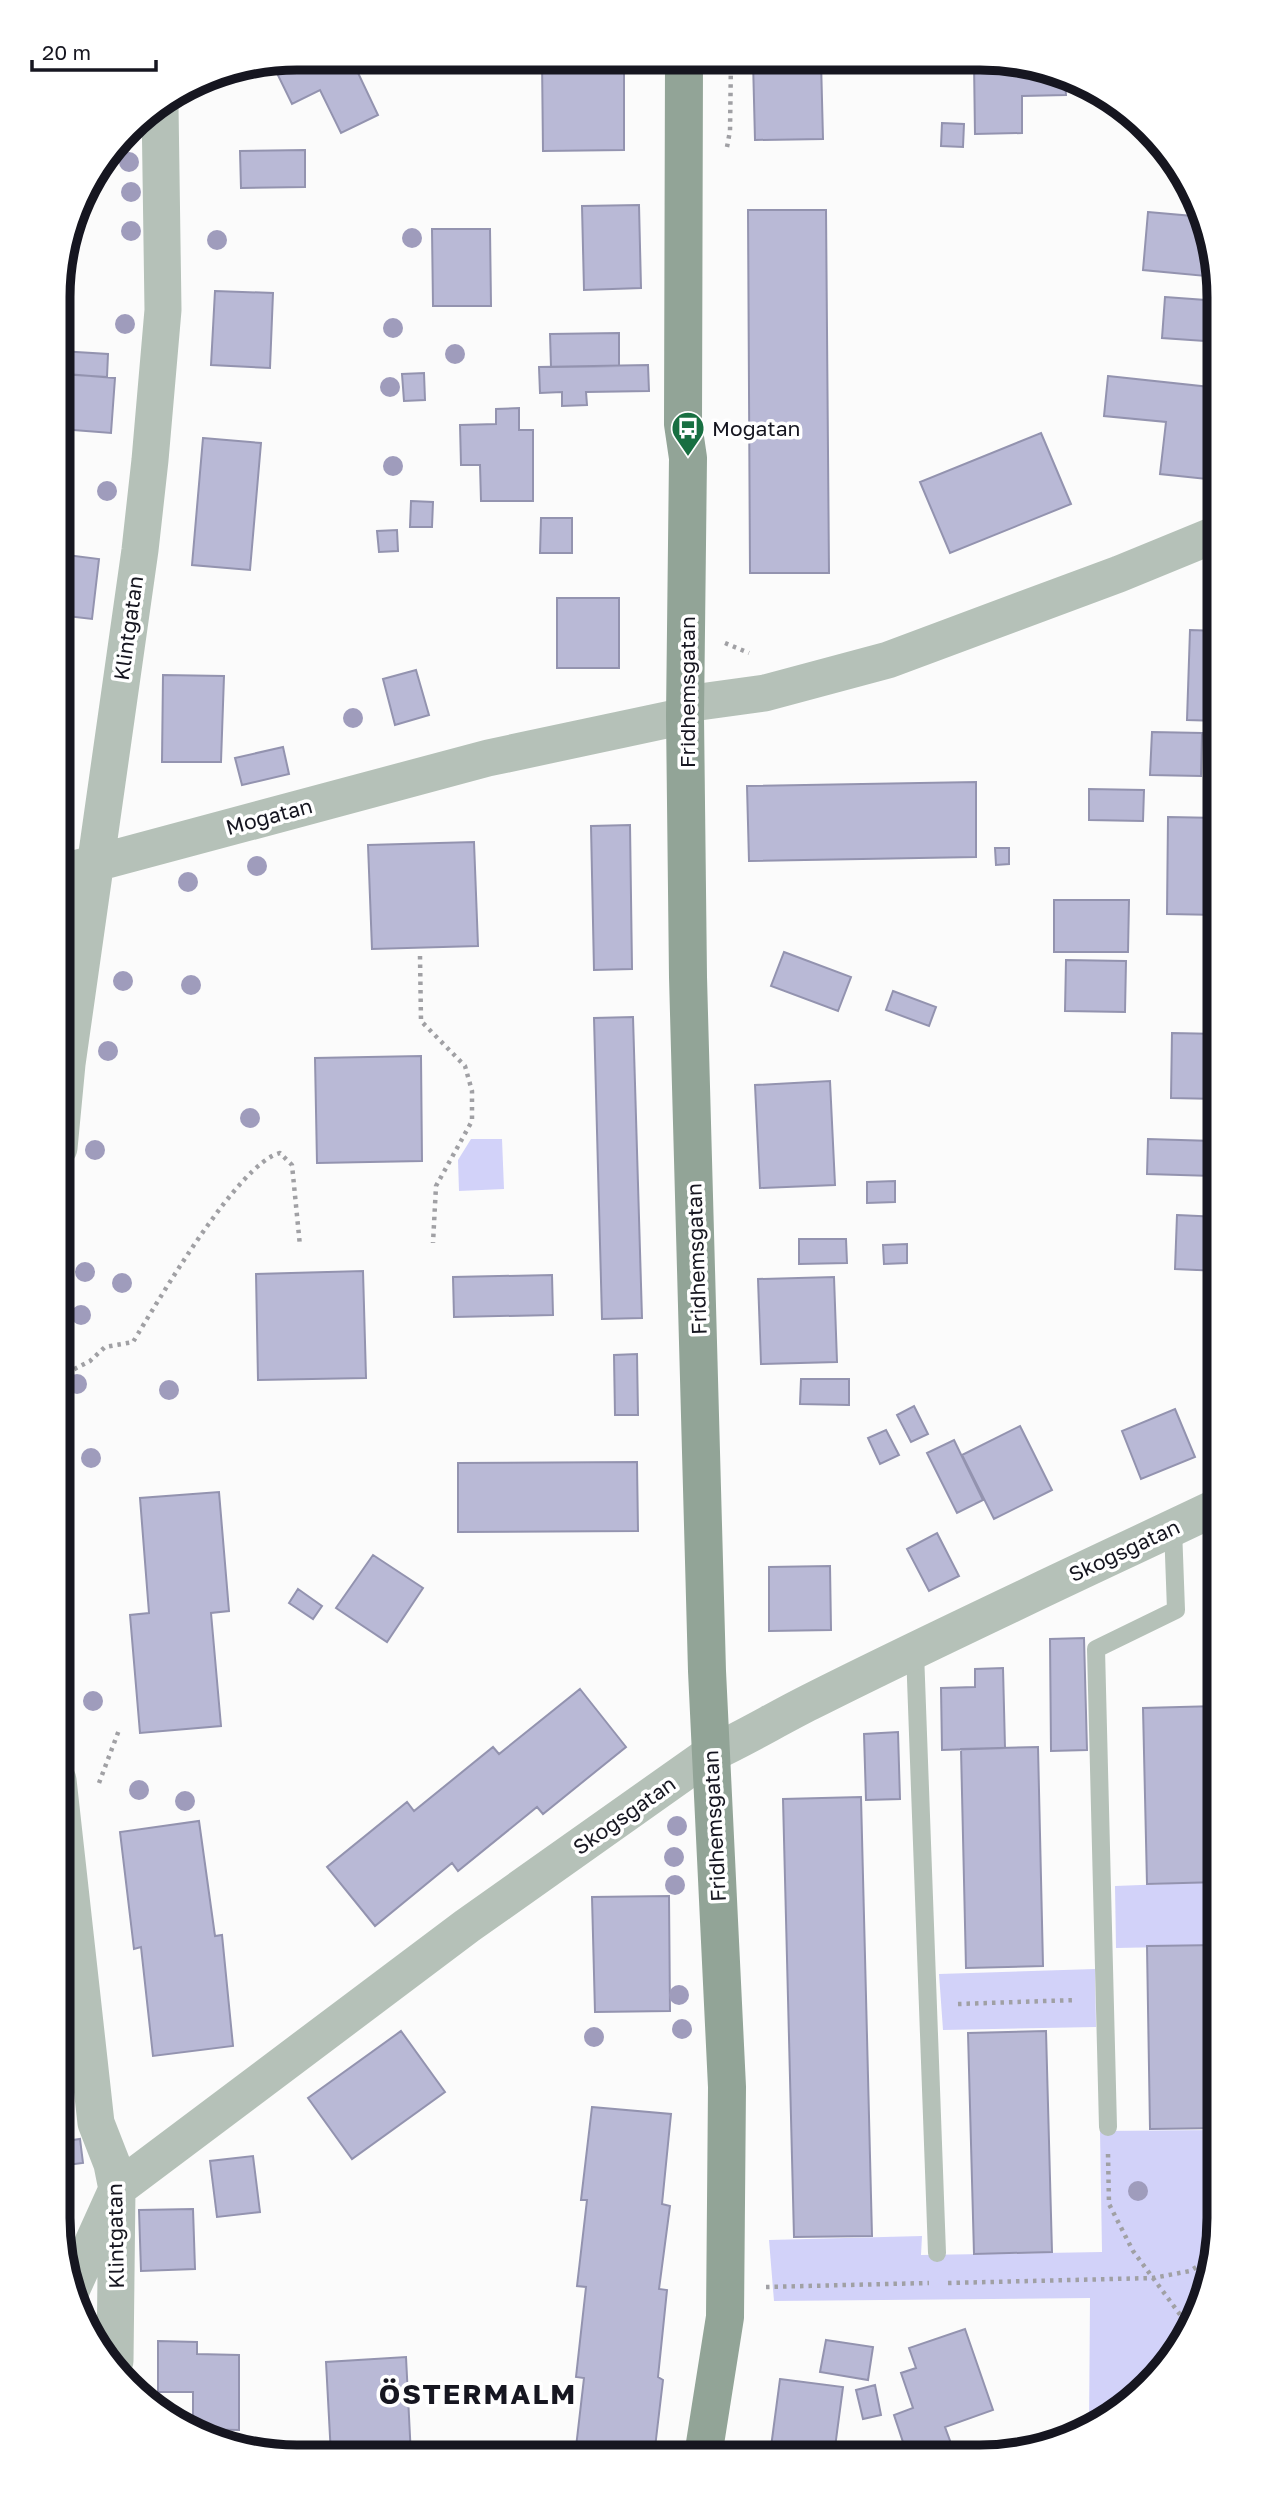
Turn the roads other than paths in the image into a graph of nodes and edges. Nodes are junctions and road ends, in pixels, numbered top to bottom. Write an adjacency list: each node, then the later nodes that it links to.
1 (684, 70): 4 (street, Fridhemsgatan)
2 (160, 116): 5 (street, Klintgatan)
3 (1207, 538): 4 (street, Mogatan)
4 (685, 710): 5 (street, Mogatan); 11 (street, Fridhemsgatan)
5 (96, 862): 6 (street, Mogatan); 7 (street, Klintgatan)
6 (70, 870)
7 (70, 1043)
8 (1207, 1512): 9 (street, Skogsgatan)
9 (1173, 1528): 10 (street, Skogsgatan); 13 (lane)
10 (915, 1652): 11 (street, Skogsgatan); 15 (lane)
11 (710, 1754): 14 (street, Skogsgatan); 18 (street, Fridhemsgatan)
12 (70, 1888): 14 (street, Klintgatan)
13 (1108, 2127)
14 (117, 2189): 16 (street); 17 (street, Klintgatan)
15 (937, 2253)
16 (78, 2276)
17 (115, 2353)
18 (705, 2445)

